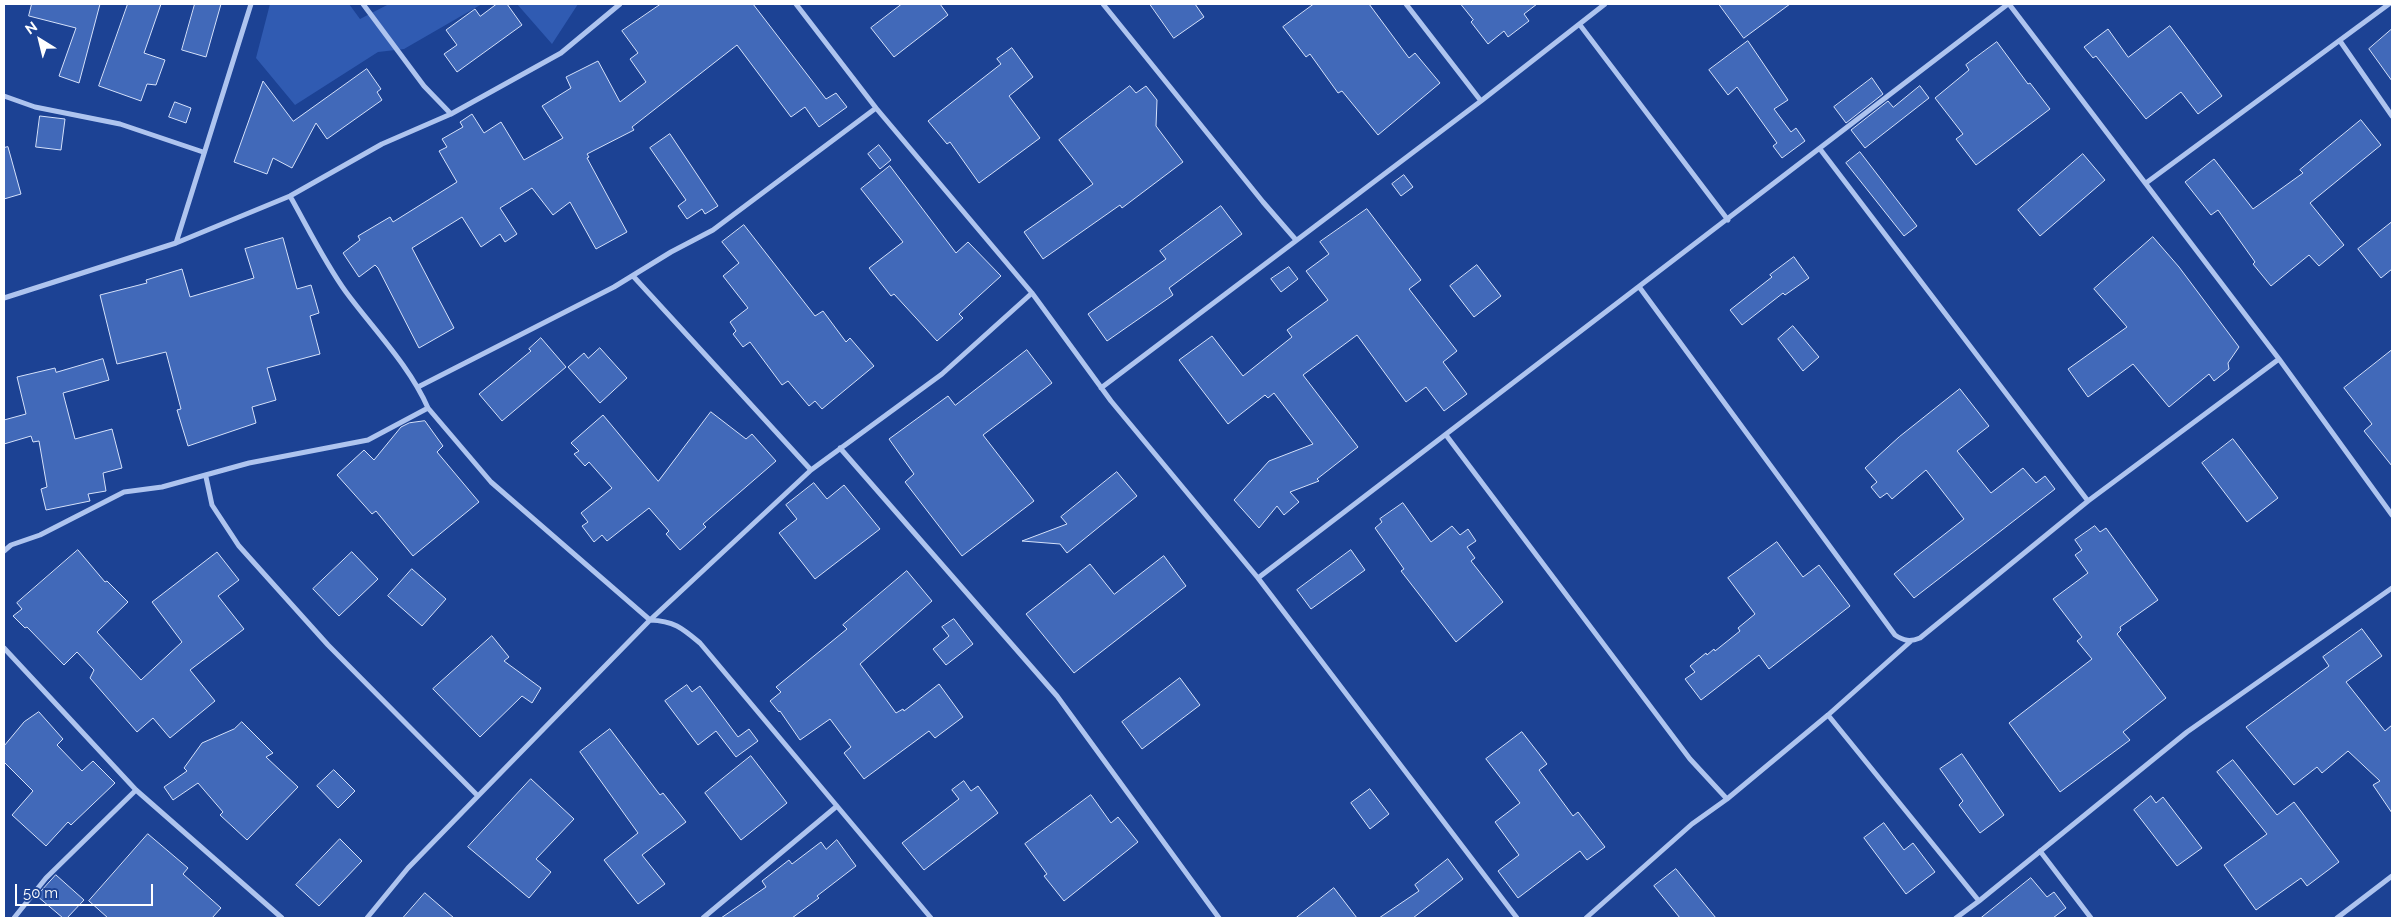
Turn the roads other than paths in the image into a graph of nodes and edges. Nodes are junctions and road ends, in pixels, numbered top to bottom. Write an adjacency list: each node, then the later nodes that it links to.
1 (251, 4): 18 (street)
2 (364, 4): 15 (street)
3 (620, 4): 15 (street)
4 (796, 4): 14 (street)
5 (1104, 4): 22 (street)
6 (1406, 4): 13 (street)
7 (1605, 4): 10 (street)
8 (2008, 4): 17 (street); 19 (street)
9 (2389, 4): 11 (street)
10 (1580, 24): 13 (street); 21 (street)
11 (2340, 41): 16 (street); 19 (street)
12 (4, 96): 18 (street)
13 (1481, 101): 22 (street)
14 (876, 108): 24 (street); 26 (street)
15 (451, 114): 20 (street)
16 (2392, 116)
17 (1820, 149): 21 (street); 36 (street)
18 (203, 152): 23 (street)
19 (2146, 183): 28 (street)
20 (290, 196): 23 (street); 29 (street)
21 (1728, 220): 25 (street)
22 (1296, 240): 30 (street)
23 (176, 243): 27 (street)
24 (633, 276): 29 (street); 34 (street)
25 (1640, 288): 32 (street); 44 (street)
26 (1032, 293): 30 (street); 33 (street)
27 (4, 298)
28 (2279, 359): 36 (street); 38 (street)
29 (418, 387): 31 (street)
30 (1101, 388): 41 (street)
31 (428, 408): 35 (street); 43 (street)
32 (1446, 435): 41 (street); 49 (street)
33 (840, 448): 34 (street); 59 (street)
34 (811, 470): 43 (street)
35 (206, 477): 40 (street); 48 (street)
36 (2088, 501): 44 (street)
37 (2392, 501): 38 (street)
38 (2386, 506): 39 (street)
39 (2392, 515)
40 (4, 551)
41 (1258, 578): 60 (street)
42 (2392, 588): 51 (street)
43 (650, 620): 48 (street); 50 (street)
44 (1912, 641): 46 (street)
45 (4, 648): 47 (street)
46 (1828, 715): 49 (street); 53 (street)
47 (136, 790): 54 (street); 55 (street)
48 (478, 796): 56 (street)
49 (1726, 799): 61 (street)
50 (837, 806): 57 (street); 58 (street)
51 (2040, 851): 53 (street); 63 (street)
52 (2392, 876): 64 (street)
53 (1979, 901): 62 (street)
54 (14, 918)
55 (282, 918)
56 (367, 918)
57 (704, 918)
58 (931, 918)
59 (1219, 918)
60 (1518, 918)
61 (1586, 918)
62 (1956, 918)
63 (2091, 918)
64 (2337, 918)

